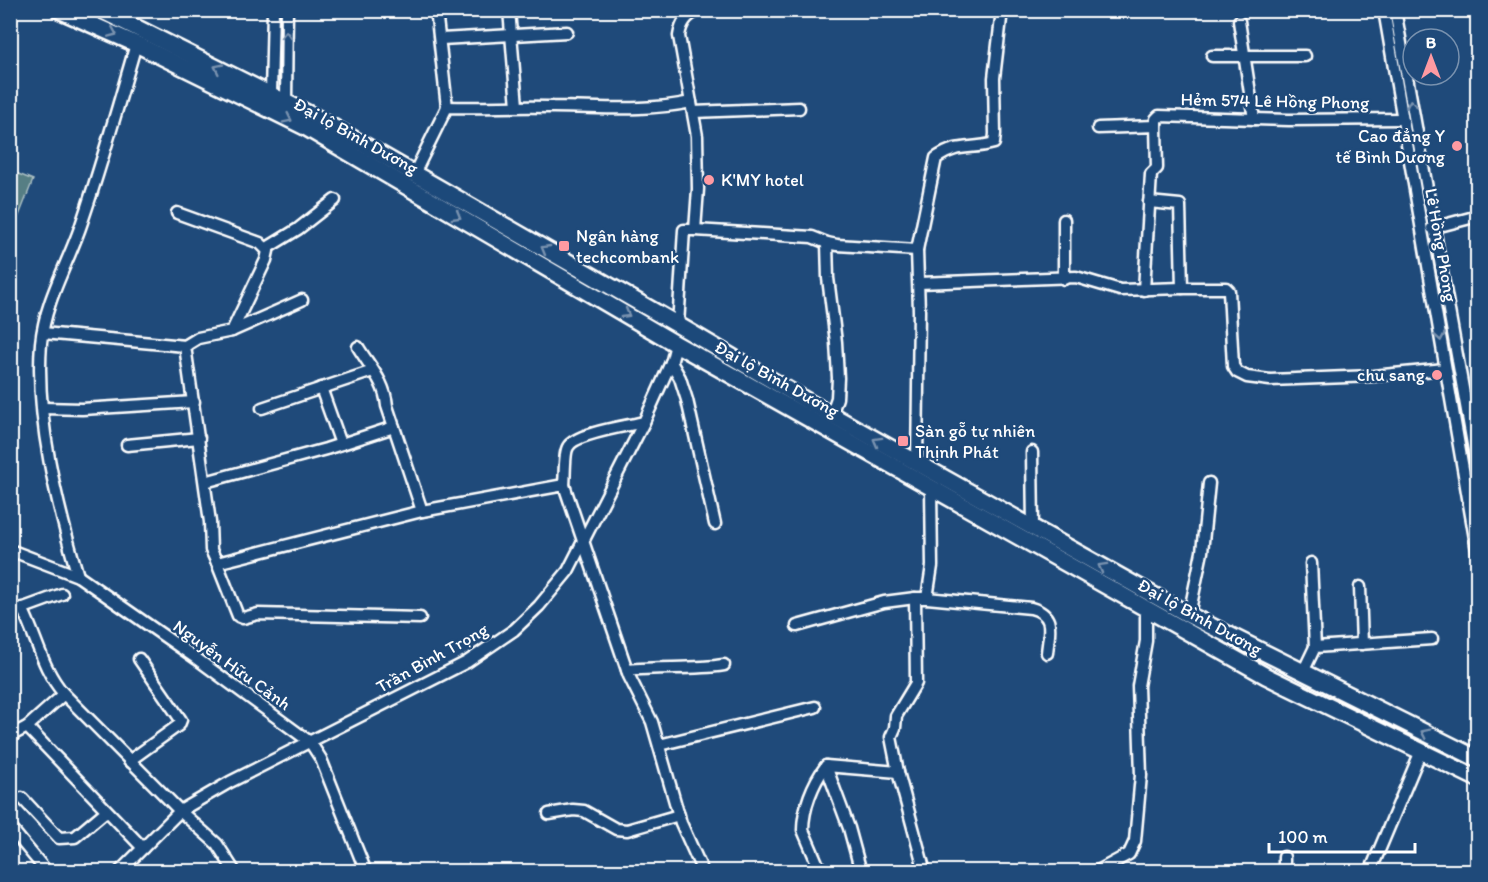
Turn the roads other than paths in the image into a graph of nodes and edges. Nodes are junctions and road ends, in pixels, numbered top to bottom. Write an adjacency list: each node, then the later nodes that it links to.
1 (59, 10): 15 (highway, Đại lộ Bình Dương, one-way to 15)
2 (101, 10): 19 (highway, Đại lộ Bình Dương, one-way to 2)
3 (273, 10): 19 (street)
4 (287, 10): 20 (street, one-way to 4)
5 (436, 10): 14 (street)
6 (509, 10): 13 (street)
7 (699, 10): 23 (street)
8 (1002, 10): 39 (street)
9 (1384, 10): 26 (street, Lê Hồng Phong)
10 (1395, 10): 35 (street, Lê Hồng Phong, one-way to 10)
11 (1239, 21): 18 (street)
12 (567, 32): 13 (street)
13 (511, 35): 14 (street); 21 (street)
14 (441, 39): 22 (street)
15 (136, 44): 47 (street); 48 (highway, Đại lộ Bình Dương, one-way to 48)
16 (1212, 56): 18 (street)
17 (1305, 56): 18 (street)
18 (1245, 57): 25 (street)
19 (271, 94): 20 (highway, Đại lộ Bình Dương)
20 (286, 102): 29 (highway, Đại lộ Bình Dương)
21 (517, 106): 22 (street); 23 (street)
22 (447, 107): 29 (street)
23 (692, 107): 24 (street); 36 (street)
24 (799, 108)
25 (1254, 119): 26 (street, Hẻm 574 Lê Hồng Phong); 27 (street, Hẻm 574 Lê Hồng Phong)
26 (1402, 119): 52 (street, Lê Hồng Phong, one-way to 52)
27 (1156, 126): 28 (street); 31 (street)
28 (1098, 128)
29 (414, 174): 45 (highway, Đại lộ Bình Dương, one-way to 29)
30 (335, 200): 38 (street)
31 (1149, 202): 42 (street); 43 (street)
32 (177, 213): 38 (street)
33 (1478, 216): 35 (street)
34 (1064, 220): 40 (street)
35 (1432, 228): 60 (street, Lê Hồng Phong)
36 (695, 230): 37 (street); 45 (street)
37 (827, 243): 39 (street); 58 (street)
38 (267, 248): 46 (street)
39 (917, 250): 41 (street)
40 (1064, 279): 41 (street); 43 (street)
41 (919, 283): 66 (street)
42 (1182, 288): 43 (street); 52 (street)
43 (1144, 290)
44 (302, 300): 46 (street)
45 (678, 325): 48 (highway); 58 (highway, Đại lộ Bình Dương)
46 (232, 331): 49 (street)
47 (43, 333): 49 (street); 56 (street)
48 (676, 344): 51 (street, Trần Bình Trọng); 71 (highway, Đại lộ Bình Dương)
49 (185, 346): 55 (street)
50 (358, 347): 53 (street)
51 (671, 362): 59 (street, Trần Bình Trọng); 73 (street)
52 (1445, 369): 77 (street, Lê Hồng Phong)
53 (373, 371): 54 (street); 61 (street)
54 (321, 388): 57 (street); 63 (street)
55 (194, 402): 56 (street); 62 (street)
56 (43, 408): 80 (street)
57 (262, 408)
58 (831, 415): 66 (highway, Đại lộ Bình Dương, one-way to 58)
59 (644, 422): 70 (street); 75 (street, Trần Bình Trọng)
60 (1473, 423): 67 (street, Lê Hồng Phong)
61 (394, 427): 63 (street); 72 (street)
62 (199, 438): 64 (street); 68 (street)
63 (341, 444): 68 (street)
64 (127, 445)
65 (1032, 452): 74 (street)
66 (917, 463): 74 (highway, Đại lộ Bình Dương)
67 (1478, 472)
68 (205, 482): 78 (street)
69 (1209, 483): 88 (street)
70 (564, 485): 72 (street); 75 (street)
71 (931, 488): 84 (street); 86 (highway, Đại lộ Bình Dương)
72 (422, 511): 78 (street)
73 (714, 524)
74 (1033, 528): 88 (highway, Đại lộ Bình Dương, one-way to 74)
75 (584, 539): 97 (street); 103 (street, Trần Bình Trọng)
76 (10, 550): 80 (street, Nguyễn Hữu Cảnh)
77 (1478, 556)
78 (218, 563): 89 (street)
79 (1311, 563): 93 (street)
80 (78, 576): 103 (street, Nguyễn Hữu Cảnh)
81 (1360, 587): 92 (street)
82 (62, 594): 85 (street)
83 (915, 598): 84 (street); 90 (street); 109 (street)
84 (927, 598): 94 (street)
85 (22, 608): 87 (street); 99 (street)
86 (1146, 609): 105 (highway, Đại lộ Bình Dương); 127 (street)
87 (10, 613)
88 (1189, 615): 98 (highway, Đại lộ Bình Dương)
89 (420, 618)
90 (797, 626)
91 (1432, 639): 92 (street)
92 (1362, 644): 93 (street)
93 (1315, 647): 98 (street)
94 (1047, 653)
95 (140, 659): 107 (street)
96 (724, 665): 97 (street)
97 (627, 670): 104 (street)
98 (1303, 672): 106 (highway, Đại lộ Bình Dương, one-way to 98)
99 (64, 694): 101 (street); 107 (street)
100 (815, 708): 104 (street)
101 (27, 727): 102 (street); 112 (street)
102 (10, 736)
103 (310, 741): 113 (street, Trần Bình Trọng); 122 (street, Nguyễn Hữu Cảnh)
104 (659, 745): 115 (street)
105 (1421, 752): 110 (highway, Đại lộ Bình Dương); 129 (street)
106 (1478, 759)
107 (129, 761): 113 (street)
108 (826, 766): 109 (street); 124 (street); 125 (street)
109 (898, 772): 126 (street)
110 (1478, 779)
111 (22, 798): 112 (street)
112 (106, 811): 117 (street)
113 (180, 811): 117 (street, Trần Bình Trọng); 121 (street)
114 (549, 814): 115 (street)
115 (679, 815): 123 (street)
116 (10, 827): 119 (street)
117 (143, 848): 120 (street, Trần Bình Trọng)
118 (1284, 857): 128 (street)
119 (47, 872)
120 (119, 872)
121 (235, 872)
122 (366, 872)
123 (703, 872)
124 (821, 872)
125 (861, 872)
126 (924, 872)
127 (1096, 872)
128 (1284, 872)
129 (1370, 872)

